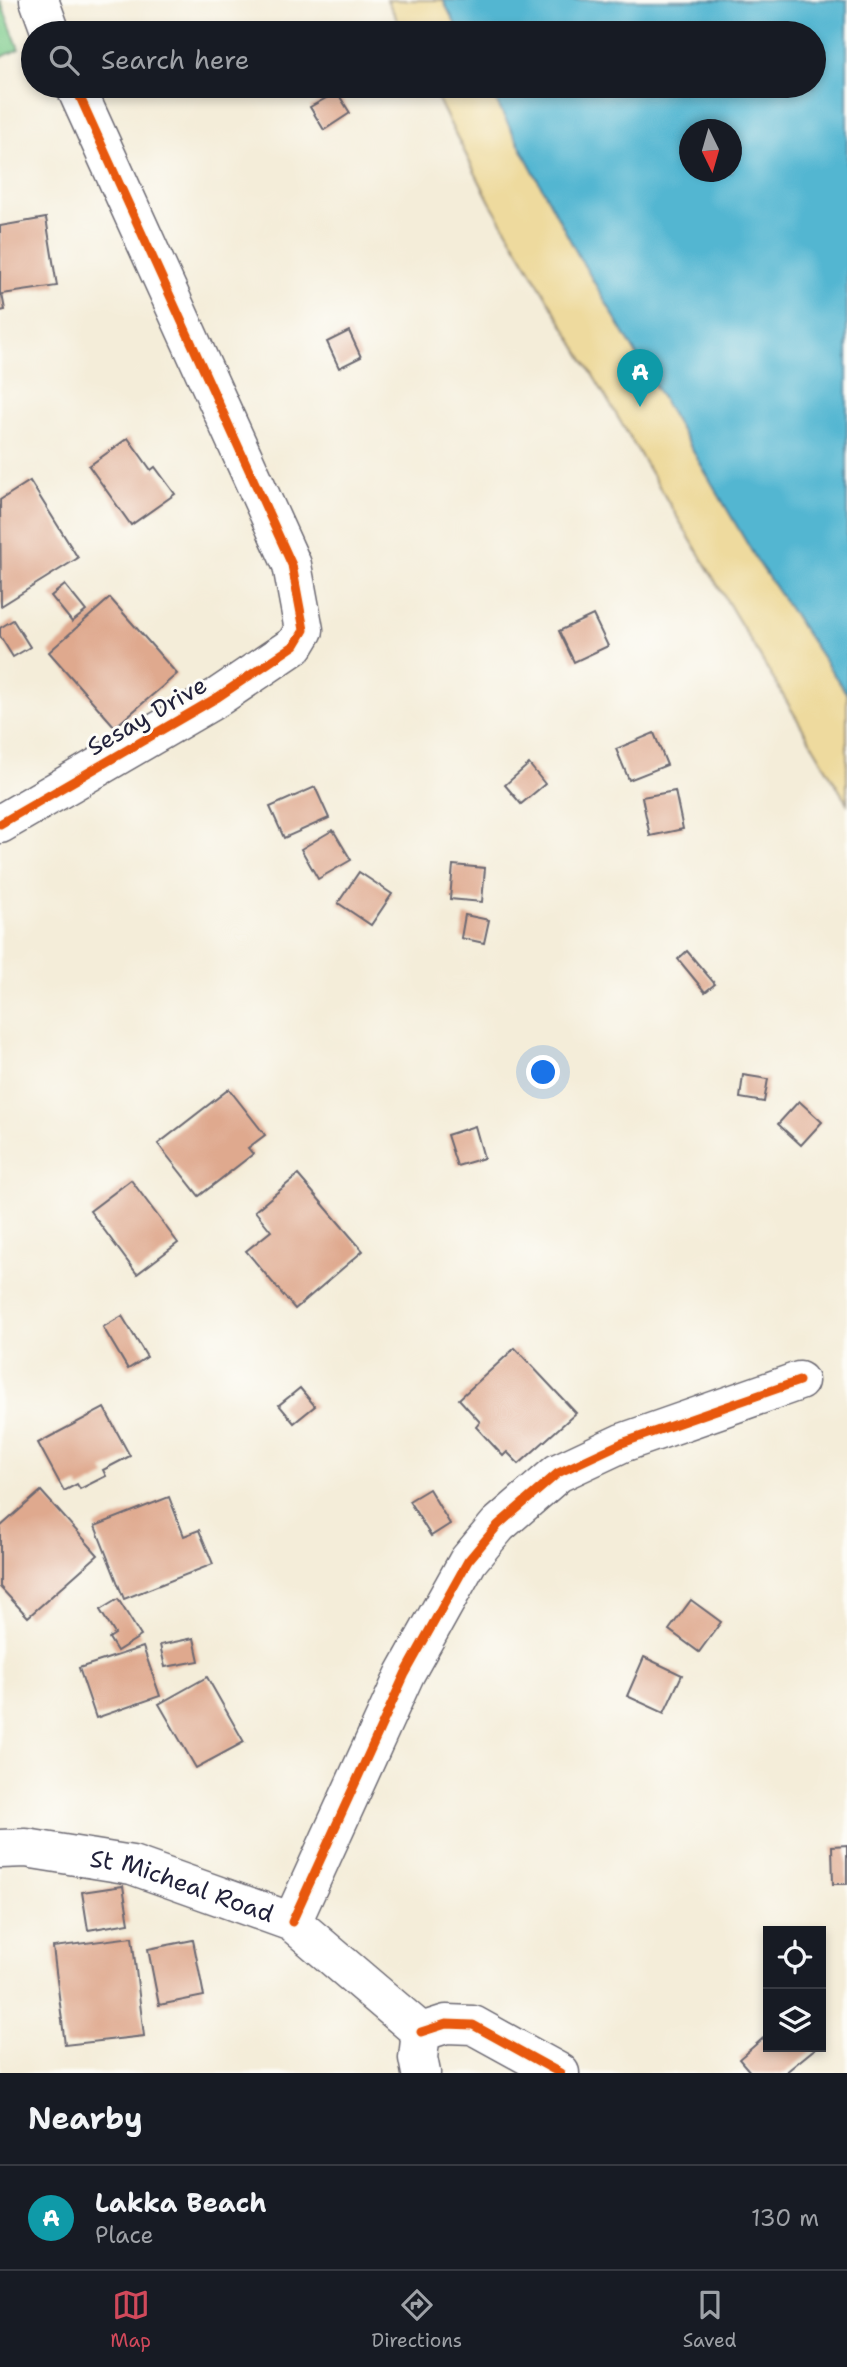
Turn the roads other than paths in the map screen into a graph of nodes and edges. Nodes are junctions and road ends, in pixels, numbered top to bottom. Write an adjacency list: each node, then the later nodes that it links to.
1 (39, 0): 2 (street)
2 (47, 21)
3 (80, 98): 4 (street, Sesay Drive)
4 (0, 824)
5 (799, 1381): 7 (street)
6 (0, 1849): 7 (street, St Micheal Road)
7 (292, 1922): 8 (street, St Micheal Road)
8 (421, 2032): 9 (street); 10 (street)
9 (421, 2073)
10 (560, 2073)

